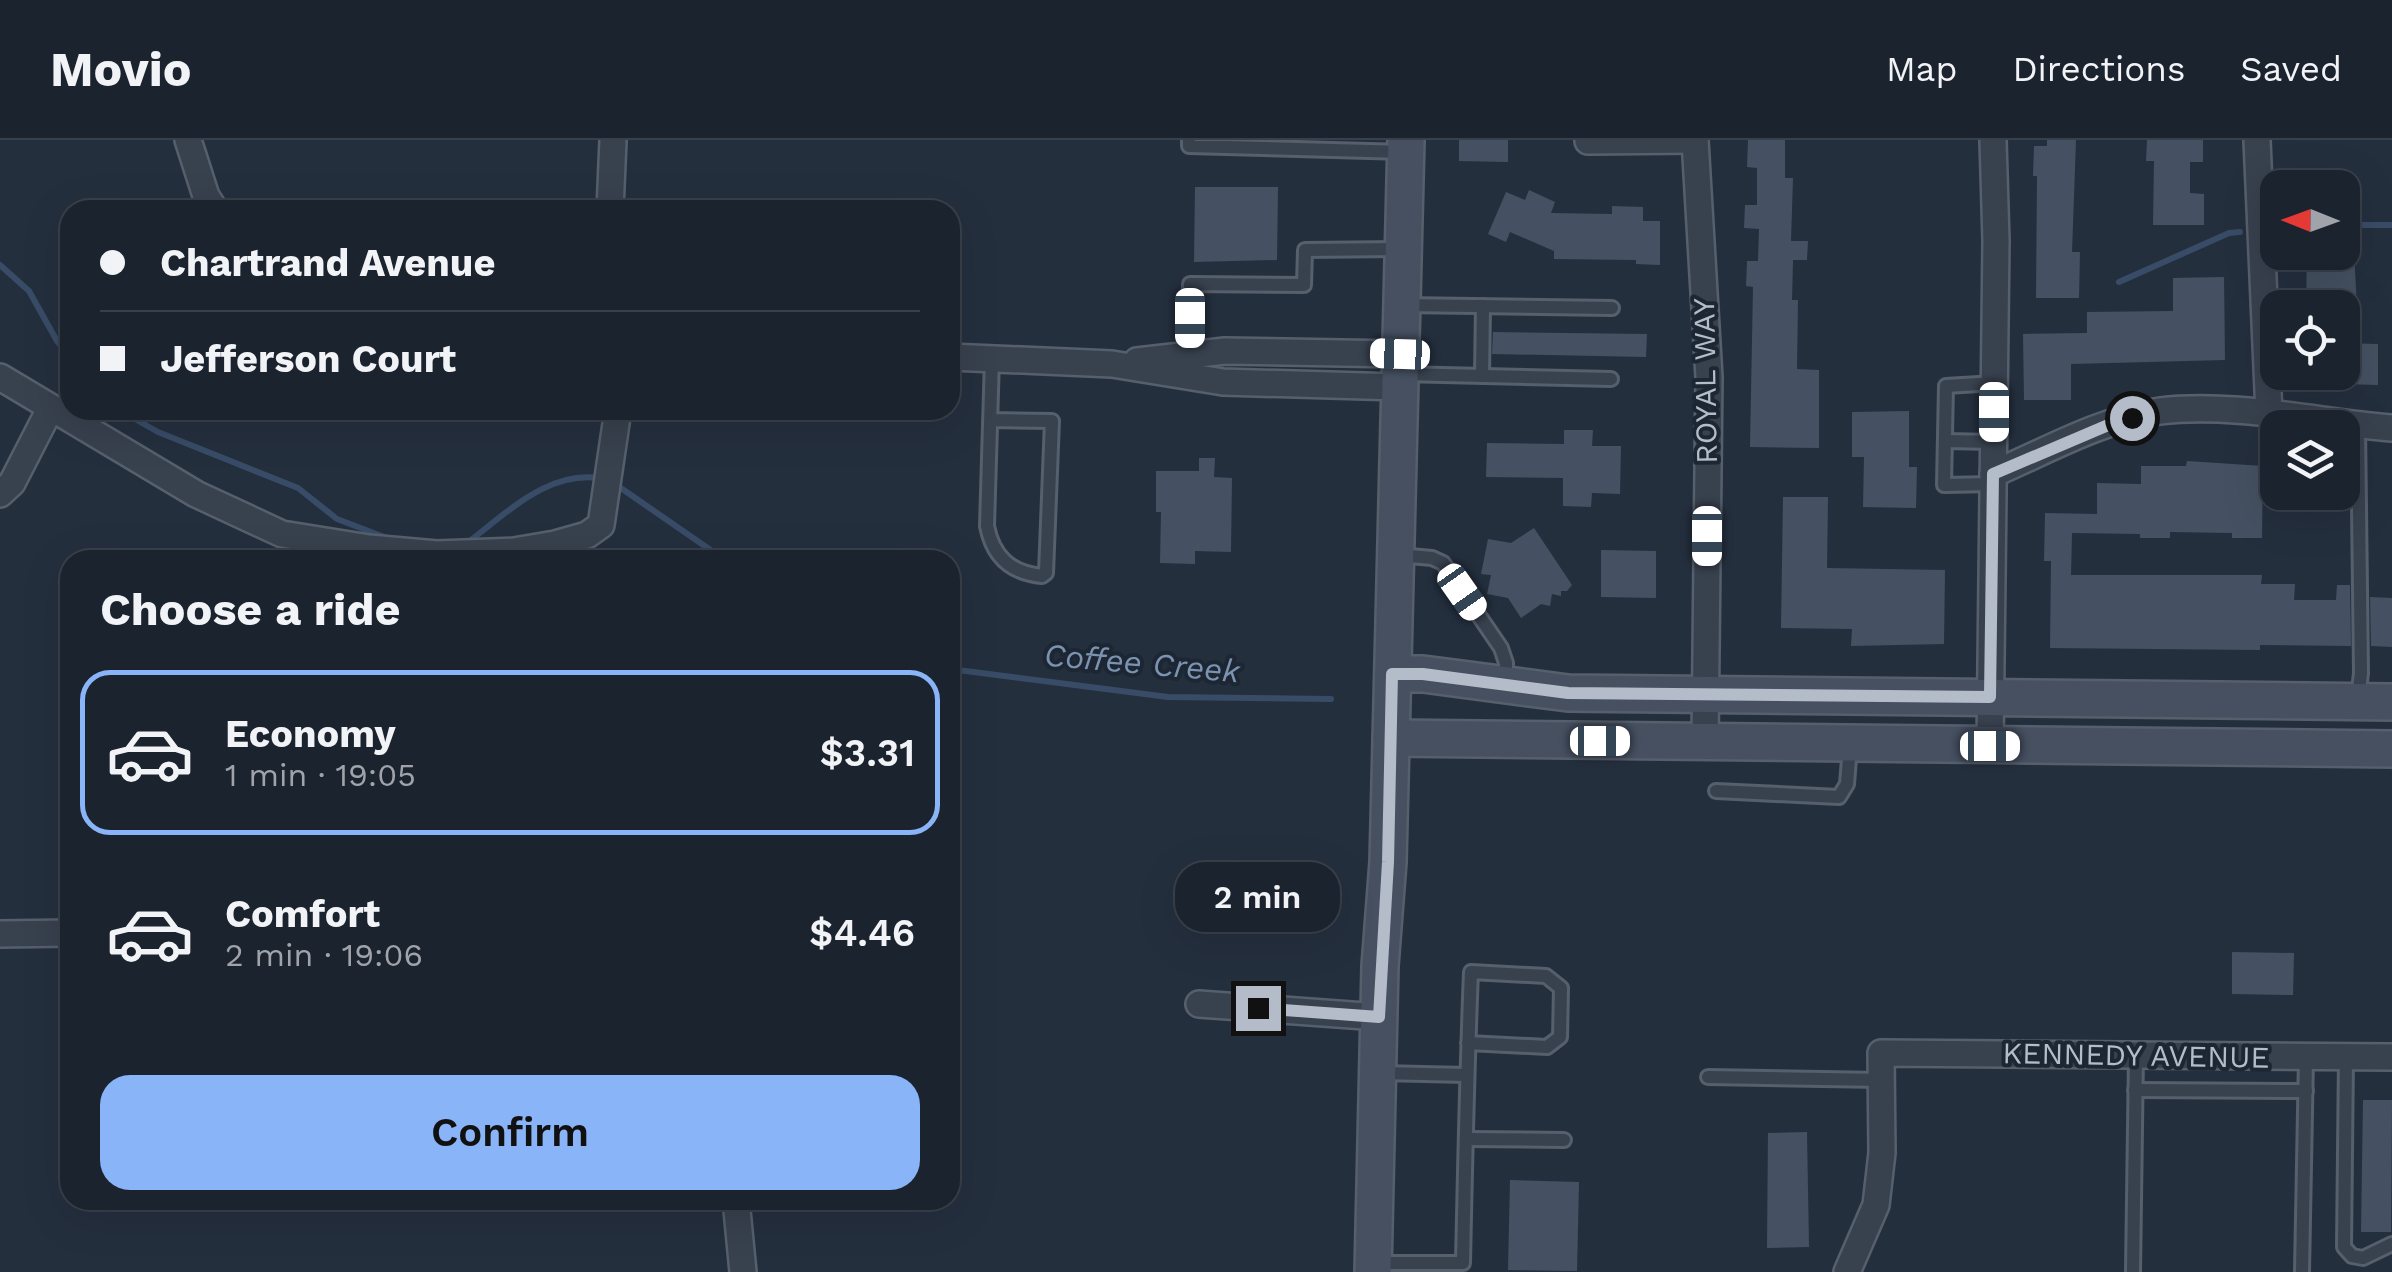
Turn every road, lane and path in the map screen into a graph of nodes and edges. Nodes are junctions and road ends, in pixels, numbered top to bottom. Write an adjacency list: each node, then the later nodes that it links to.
1 (188, 140): 9 (street)
2 (614, 140): 10 (street)
3 (1190, 140): 8 (lane)
4 (1695, 140): 7 (street); 43 (street, ROYAL WAY)
5 (1994, 140): 23 (street)
6 (2258, 140): 25 (street)
7 (1588, 141)
8 (1405, 146): 11 (street)
9 (209, 200)
10 (611, 200)
11 (1402, 248): 12 (street); 15 (lane)
12 (1401, 305): 13 (lane); 19 (street)
13 (1483, 306): 14 (lane); 20 (lane)
14 (1612, 308)
15 (1189, 352): 18 (street); 19 (street)
16 (960, 356): 17 (street)
17 (992, 358): 18 (street); 30 (lane)
18 (1112, 364): 19 (street)
19 (1399, 372): 20 (lane); 40 (street)
20 (1482, 376): 22 (lane)
21 (0, 377): 24 (street)
22 (1610, 379)
23 (1994, 383): 33 (lane); 34 (street)
24 (50, 409): 27 (street); 36 (street)
25 (2269, 410)
26 (2260, 414): 35 (street)
27 (60, 415)
28 (69, 420): 38 (street)
29 (617, 420): 39 (street)
30 (990, 420): 30 (lane)
31 (2360, 425): 32 (street)
32 (2392, 428)
33 (1945, 441): 34 (lane); 35 (lane)
34 (1994, 442): 35 (street)
35 (1993, 479): 44 (street)
36 (0, 494)
37 (2359, 510): 45 (lane)
38 (392, 550)
39 (514, 550)
40 (1395, 554): 41 (street); 42 (lane)
41 (1392, 674): 42 (street); 46 (street)
42 (1506, 687): 43 (street)
43 (1705, 694): 44 (street); 47 (street, ROYAL WAY)
44 (1990, 697): 45 (street); 49 (street)
45 (2375, 702)
46 (1391, 738): 47 (street); 55 (street)
47 (1705, 742): 48 (street)
48 (1851, 744): 49 (street); 51 (lane)
49 (1990, 746): 50 (street)
50 (2392, 749)
51 (1716, 791)
52 (60, 933): 53 (street)
53 (0, 934)
54 (1199, 1004): 55 (street)
55 (1379, 1017): 61 (street)
56 (1468, 1043): 56 (lane); 62 (lane)
57 (2136, 1055): 58 (street, KENNEDY AVENUE); 64 (street, KENNEDY AVENUE); 65 (lane)
58 (2306, 1057): 59 (street, KENNEDY AVENUE); 66 (lane)
59 (2346, 1057): 60 (street, KENNEDY AVENUE); 70 (lane)
60 (2392, 1057)
61 (1378, 1073): 62 (lane); 71 (street)
62 (1468, 1075): 67 (lane)
63 (1708, 1077): 64 (lane)
64 (1881, 1080): 73 (street)
65 (2136, 1090): 66 (lane); 74 (lane)
66 (2306, 1091): 75 (lane)
67 (1466, 1140): 68 (lane); 71 (lane)
68 (1564, 1140)
69 (737, 1210): 72 (street)
70 (2392, 1244)
71 (1373, 1267)
72 (743, 1272)
73 (1848, 1272)
74 (2133, 1272)
75 (2302, 1272)

